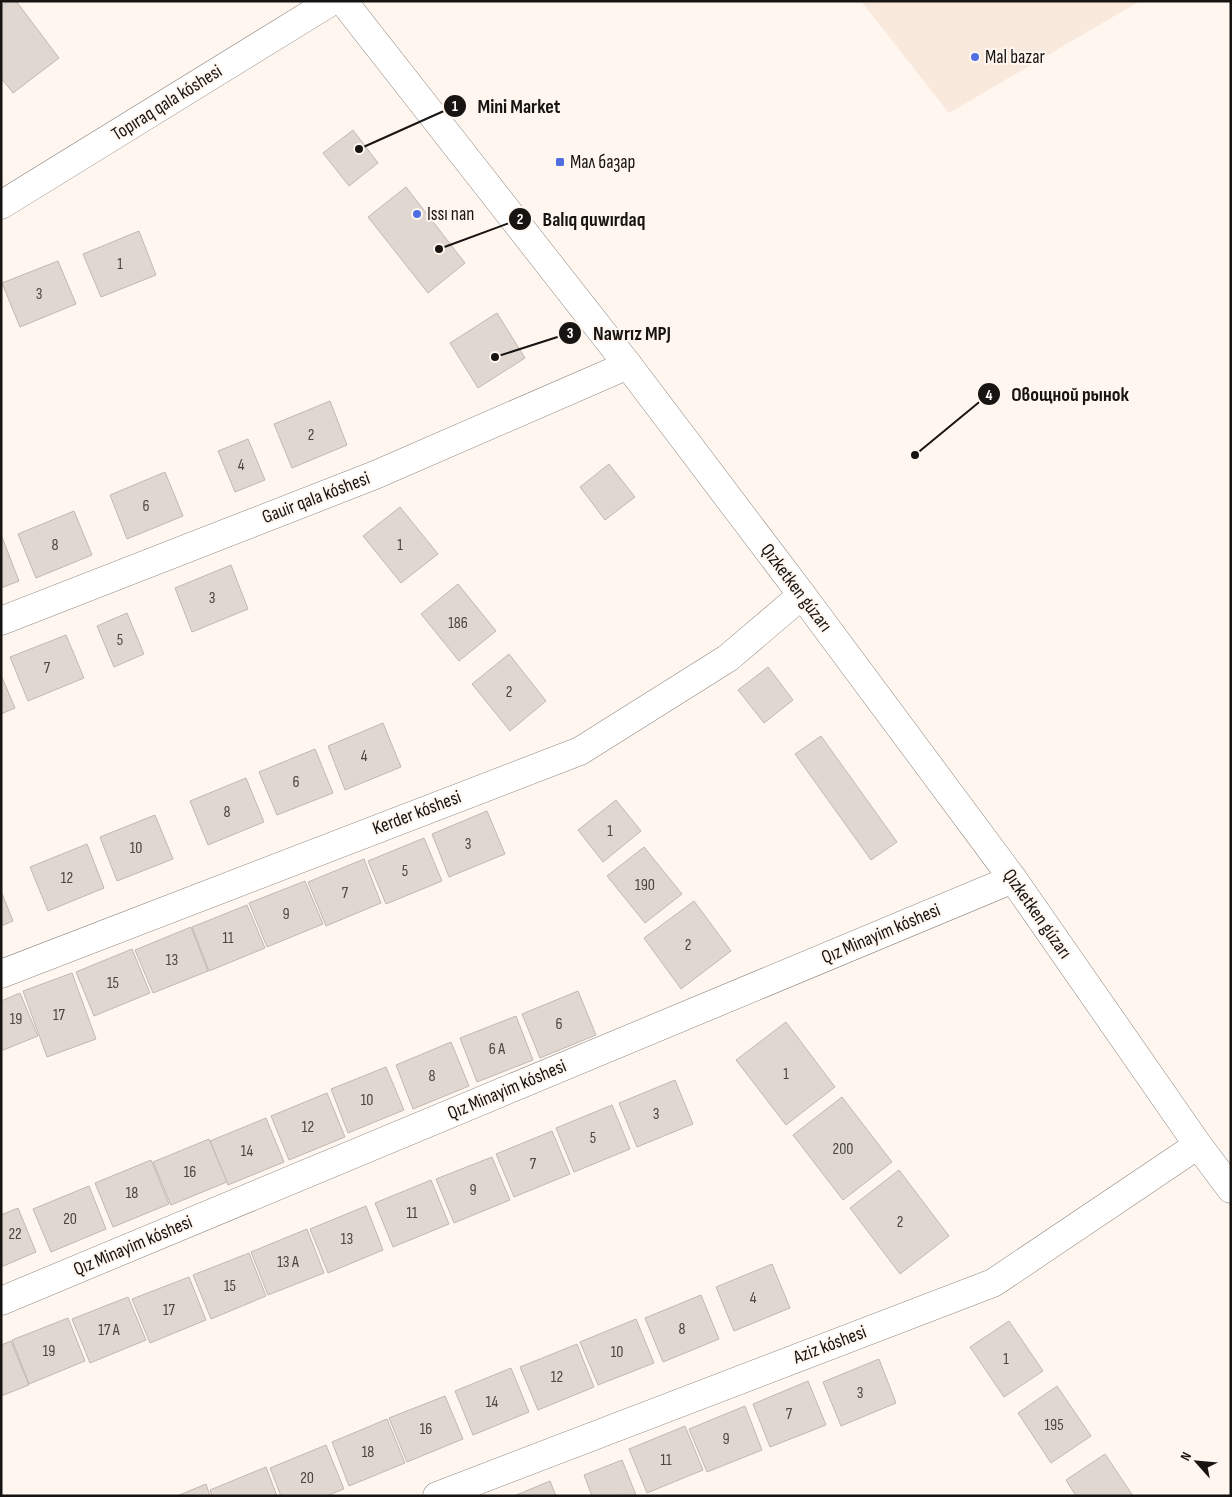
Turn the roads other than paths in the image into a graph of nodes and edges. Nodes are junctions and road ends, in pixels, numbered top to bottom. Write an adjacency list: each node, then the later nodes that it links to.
1 (332, 1): 3 (street, Topıraq qala kóshesi)
2 (343, 1): 4 (street, Qızketken gúzarı)
3 (1, 205)
4 (628, 365): 5 (street, Qızketken gúzarı); 6 (street, Gauir qala kóshesi)
5 (802, 595): 7 (street, Qızketken gúzarı); 8 (street, Kerder kóshesi)
6 (1, 621)
7 (1013, 879): 9 (street, Qızketken gúzarı); 11 (street, Qız Minayim kóshesi)
8 (1, 974)
9 (1198, 1145): 10 (street, Qızketken gúzarı); 12 (street, Aziz kóshesi)
10 (1231, 1189)
11 (1, 1302)
12 (437, 1496)

